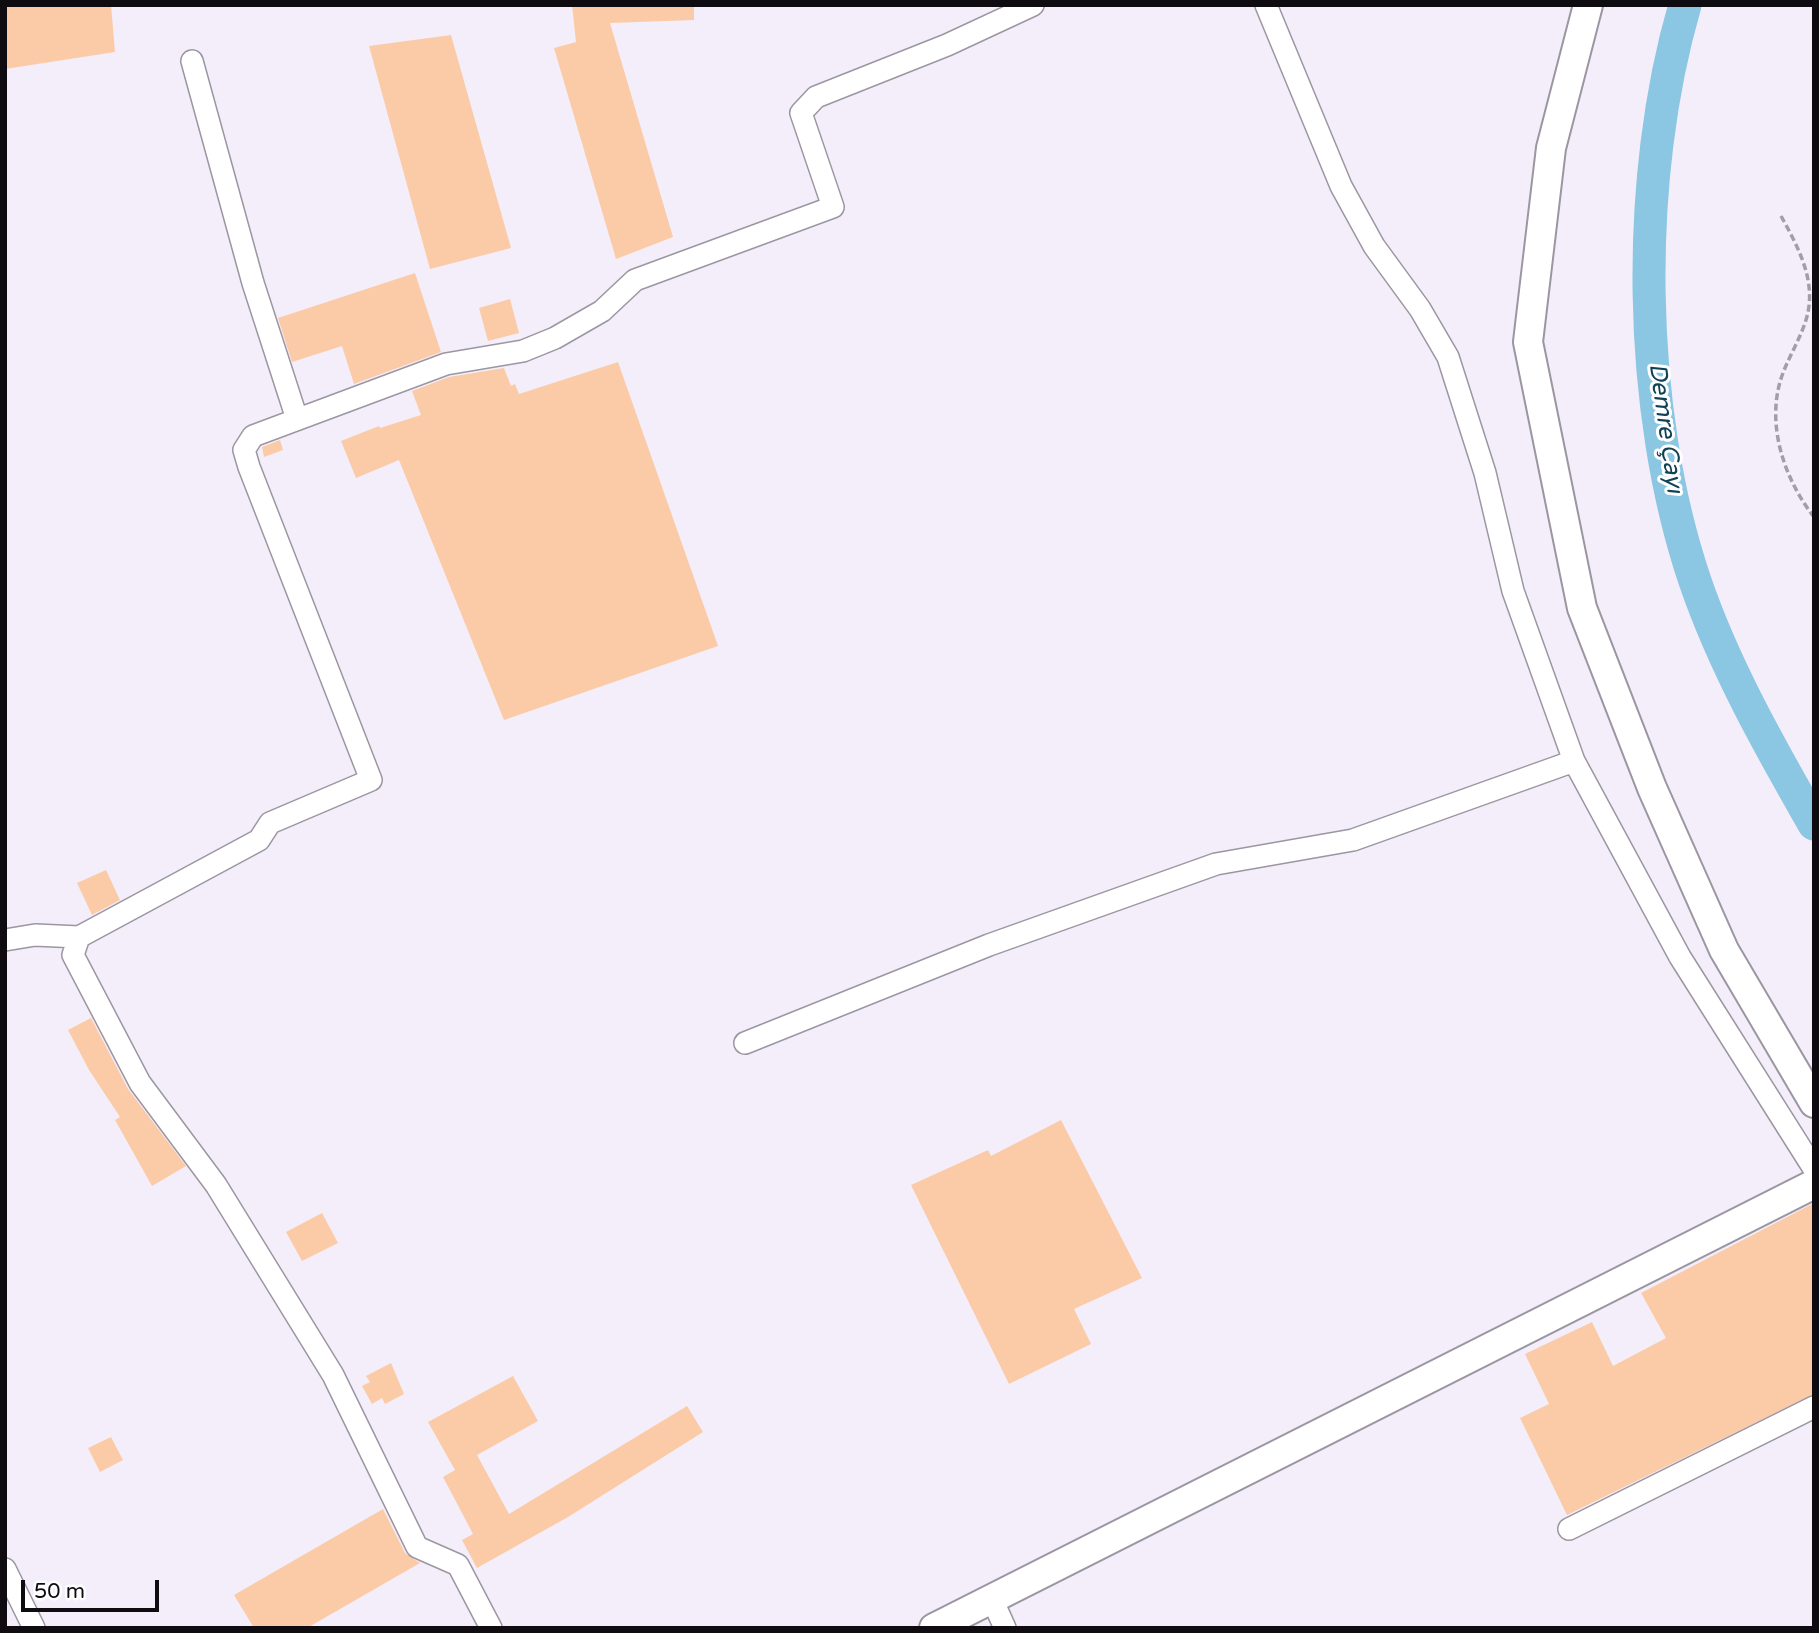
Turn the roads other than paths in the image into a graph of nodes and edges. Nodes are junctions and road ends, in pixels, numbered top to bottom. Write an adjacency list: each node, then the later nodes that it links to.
1 (1033, 5): 5 (street)
2 (1266, 5): 6 (street)
3 (1588, 5): 10 (street)
4 (192, 61): 5 (street)
5 (297, 419): 7 (street)
6 (1574, 761): 9 (street); 11 (street)
7 (79, 937): 8 (street); 18 (street)
8 (5, 940)
9 (745, 1043)
10 (1814, 1103)
11 (1814, 1169)
12 (1814, 1184): 16 (street)
13 (1814, 1407): 14 (street)
14 (1569, 1529)
15 (5, 1569): 17 (street)
16 (992, 1599): 19 (street); 20 (street)
17 (34, 1628)
18 (491, 1628)
19 (934, 1628)
20 (1005, 1628)

